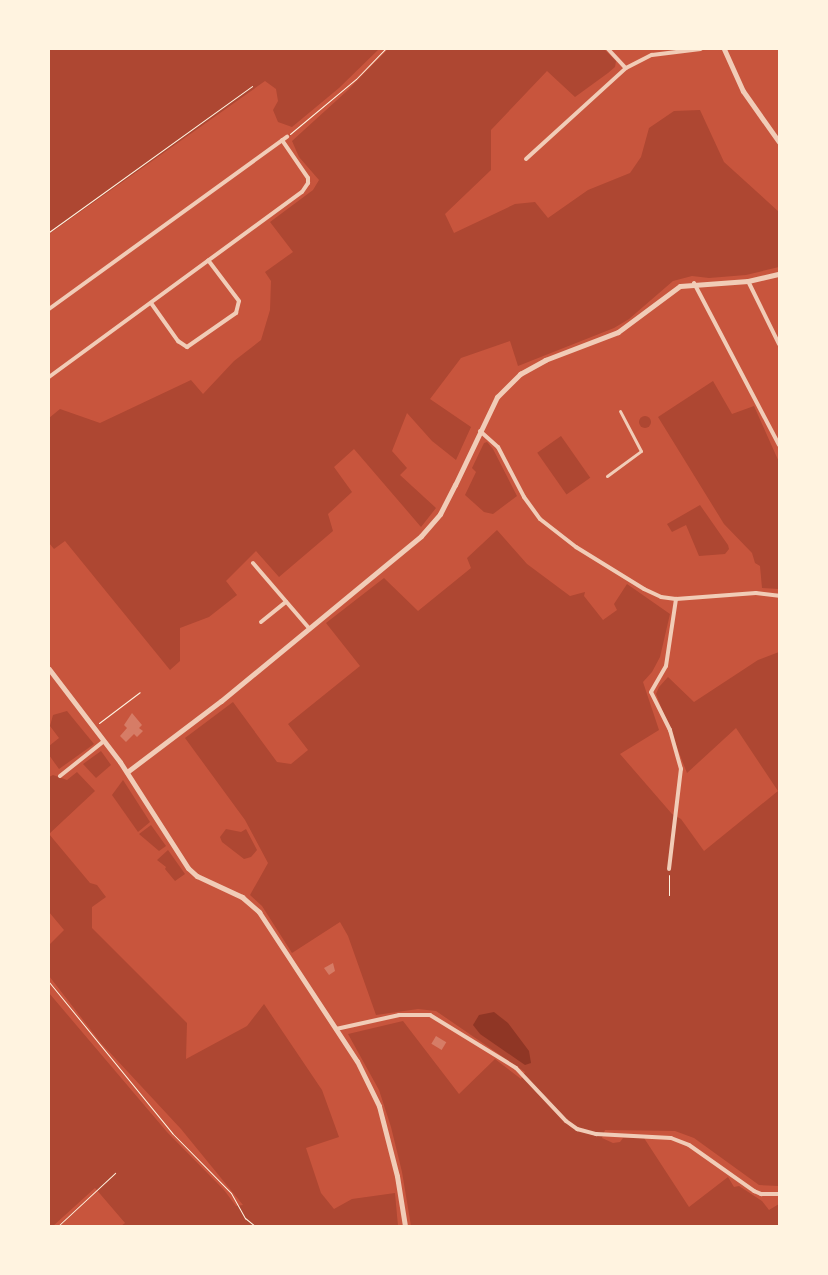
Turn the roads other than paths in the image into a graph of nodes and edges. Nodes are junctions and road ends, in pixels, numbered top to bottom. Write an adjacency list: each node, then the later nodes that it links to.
1 (608, 49): 4 (street)
2 (701, 49): 4 (street)
3 (724, 49): 7 (street)
4 (626, 68): 8 (street)
5 (287, 137): 6 (street)
6 (282, 140): 9 (street); 14 (street)
7 (779, 142)
8 (526, 159)
9 (208, 260): 13 (street); 13 (street)
10 (779, 274): 11 (street)
11 (748, 281): 12 (street); 15 (street)
12 (694, 283): 18 (street); 19 (street)
13 (151, 303): 16 (street)
14 (49, 309)
15 (779, 344)
16 (49, 377)
17 (620, 411): 20 (street)
18 (480, 431): 23 (street); 26 (street)
19 (779, 445)
20 (607, 476)
21 (253, 562): 24 (street)
22 (779, 596): 23 (street)
23 (676, 599): 31 (street)
24 (286, 602): 25 (street); 26 (street)
25 (261, 622)
26 (309, 628): 29 (street)
27 (49, 669): 28 (street)
28 (104, 741): 29 (street); 30 (street)
29 (126, 772): 32 (street)
30 (60, 776)
31 (669, 869)
32 (336, 1029): 33 (street); 34 (street)
33 (779, 1194)
34 (405, 1226)

